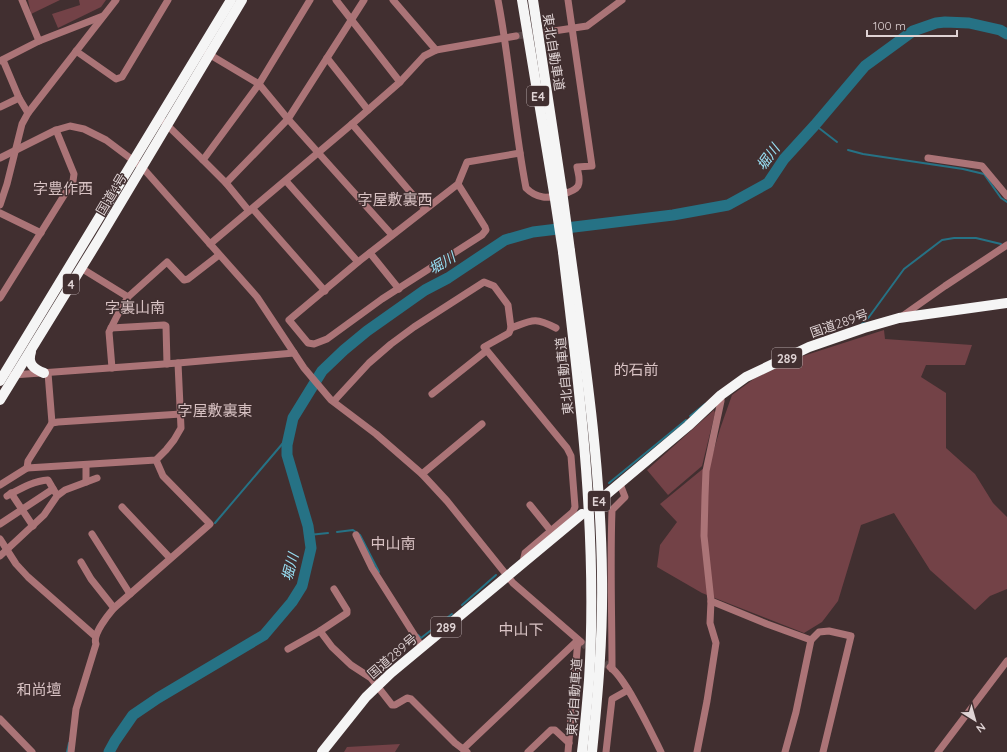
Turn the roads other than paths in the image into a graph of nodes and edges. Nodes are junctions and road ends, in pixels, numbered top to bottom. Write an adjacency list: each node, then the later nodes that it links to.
1 (22, 0): 21 (street)
2 (116, 0): 15 (street)
3 (168, 0): 24 (street)
4 (230, 0): 22 (highway, 国道4号 / 4)
5 (242, 0): 25 (highway, 国道4号 / 4)
6 (310, 0): 29 (street)
7 (336, 0): 16 (street)
8 (364, 0): 16 (street)
9 (393, 0): 23 (street)
10 (498, 0): 20 (street)
11 (522, 0): 49 (highway, 東北自動車道 / E4)
12 (533, 0): 49 (highway, 東北自動車道 / E4)
13 (568, 0): 17 (street)
14 (622, 0): 17 (street)
15 (105, 15): 21 (street); 24 (street)
16 (351, 20): 26 (street); 28 (street)
17 (572, 28): 18 (street); 41 (street)
18 (547, 32)
19 (516, 36): 20 (street)
20 (505, 39): 23 (street); 41 (street)
21 (39, 41): 27 (street)
22 (201, 48): 25 (street); 34 (highway, 国道4号 / 4)
23 (436, 50): 28 (street)
24 (76, 51): 33 (street)
25 (210, 55): 29 (street); 37 (highway, 国道4号 / 4)
26 (327, 58): 32 (street); 35 (street)
27 (1, 61): 30 (street)
28 (400, 82): 32 (street)
29 (259, 84): 35 (street); 44 (street)
30 (19, 98): 31 (street); 33 (street)
31 (0, 107)
32 (368, 110): 36 (street)
33 (28, 113): 39 (street)
34 (159, 118): 37 (street); 45 (highway, 国道4号 / 4)
35 (288, 119): 40 (street); 47 (street)
36 (352, 124): 40 (street); 52 (street)
37 (168, 125): 44 (street); 45 (highway, 国道4号 / 4)
38 (56, 130): 39 (street); 45 (street); 55 (street)
39 (15, 151): 42 (street); 51 (street)
40 (319, 152): 46 (street); 56 (street)
41 (520, 153): 48 (street)
42 (0, 158)
43 (928, 158): 50 (street)
44 (203, 160): 47 (street)
45 (138, 164): 57 (street); 63 (highway, 国道4号 / 4); 81 (highway, 国道4号 / 4)
46 (286, 181): 53 (street); 62 (street)
47 (226, 183): 53 (street)
48 (458, 184): 52 (street); 64 (street)
49 (558, 192): 59 (highway, 東北自動車道 / E4, bridge)
50 (1007, 196)
51 (0, 205)
52 (425, 209): 56 (street)
53 (251, 210): 57 (street); 65 (street)
54 (0, 213): 55 (street)
55 (41, 233): 67 (street)
56 (392, 235): 60 (street)
57 (210, 244): 61 (street)
58 (1007, 245): 69 (street)
59 (567, 252): 137 (highway, 東北自動車道 / E4); 138 (highway, 東北自動車道 / E4)
60 (370, 253): 62 (street); 64 (street)
61 (219, 255): 66 (street); 75 (street)
62 (358, 262): 65 (street)
63 (81, 268): 66 (street); 73 (highway, 国道4号 / 4)
64 (398, 289): 65 (street)
65 (325, 291)
66 (128, 297): 70 (street)
67 (0, 298)
68 (1007, 303): 69 (highway, 国道289号 / 289)
69 (899, 318): 83 (highway, 国道289号 / 289)
70 (111, 328): 77 (street); 78 (street)
71 (511, 328): 72 (street); 74 (street); 85 (street)
72 (556, 328)
73 (32, 348): 79 (highway); 80 (highway, 国道4号 / 4)
74 (486, 351): 82 (street); 106 (street)
75 (294, 352): 76 (street); 85 (street)
76 (178, 363): 77 (street); 86 (street)
77 (167, 364): 78 (street)
78 (112, 368): 79 (street)
79 (46, 373): 80 (street); 87 (street)
80 (16, 375): 81 (street); 84 (highway, 国道4号 / 4)
81 (1, 377)
82 (432, 394)
83 (721, 395): 95 (highway, 国道289号 / 289); 118 (street)
84 (0, 400)
85 (332, 400): 92 (street)
86 (181, 414): 87 (street); 89 (street)
87 (52, 423): 91 (street)
88 (482, 424): 92 (street)
89 (156, 460): 90 (street); 112 (street)
90 (86, 465): 91 (street); 94 (street)
91 (27, 468): 96 (street)
92 (422, 474): 115 (street)
93 (97, 478): 94 (street)
94 (86, 482): 99 (street)
95 (620, 484): 98 (highway, 国道289号 / 289); 128 (street)
96 (0, 485)
97 (53, 489): 99 (street); 102 (street); 102 (street)
98 (607, 494)
99 (57, 496): 105 (street)
100 (530, 505): 106 (street)
101 (122, 507): 112 (street)
102 (22, 509): 104 (street); 105 (street)
103 (582, 514): 114 (highway, 国道289号 / 289)
104 (0, 524)
105 (33, 526): 110 (street)
106 (551, 531): 114 (street)
107 (92, 534): 117 (street)
108 (356, 535): 124 (street)
109 (0, 539): 110 (street)
110 (7, 551): 111 (street); 121 (street)
111 (0, 556)
112 (170, 558): 117 (street)
113 (80, 562): 119 (street)
114 (523, 562): 115 (highway, 国道289号 / 289)
115 (507, 576): 123 (street); 124 (highway, 国道289号 / 289)
116 (334, 589): 120 (street)
117 (130, 594): 119 (street)
118 (711, 601): 122 (street); 141 (street)
119 (114, 608): 121 (street)
120 (320, 631): 125 (street); 127 (street)
121 (96, 636): 133 (street)
122 (810, 640): 142 (street); 143 (street)
123 (580, 641): 130 (street); 131 (street)
124 (422, 647): 127 (highway, 国道289号 / 289)
125 (288, 649)
126 (1007, 661): 144 (street)
127 (377, 685): 131 (street); 134 (highway, 国道289号 / 289)
128 (628, 690): 139 (street); 140 (street)
129 (0, 719): 132 (street)
130 (569, 743): 135 (street); 136 (street)
131 (465, 750)
132 (32, 752)
133 (71, 752)
134 (322, 752)
135 (528, 752)
136 (568, 752)
137 (582, 752)
138 (592, 752)
139 (606, 752)
140 (661, 752)
141 (696, 752)
142 (785, 752)
143 (823, 752)
144 (938, 752)

